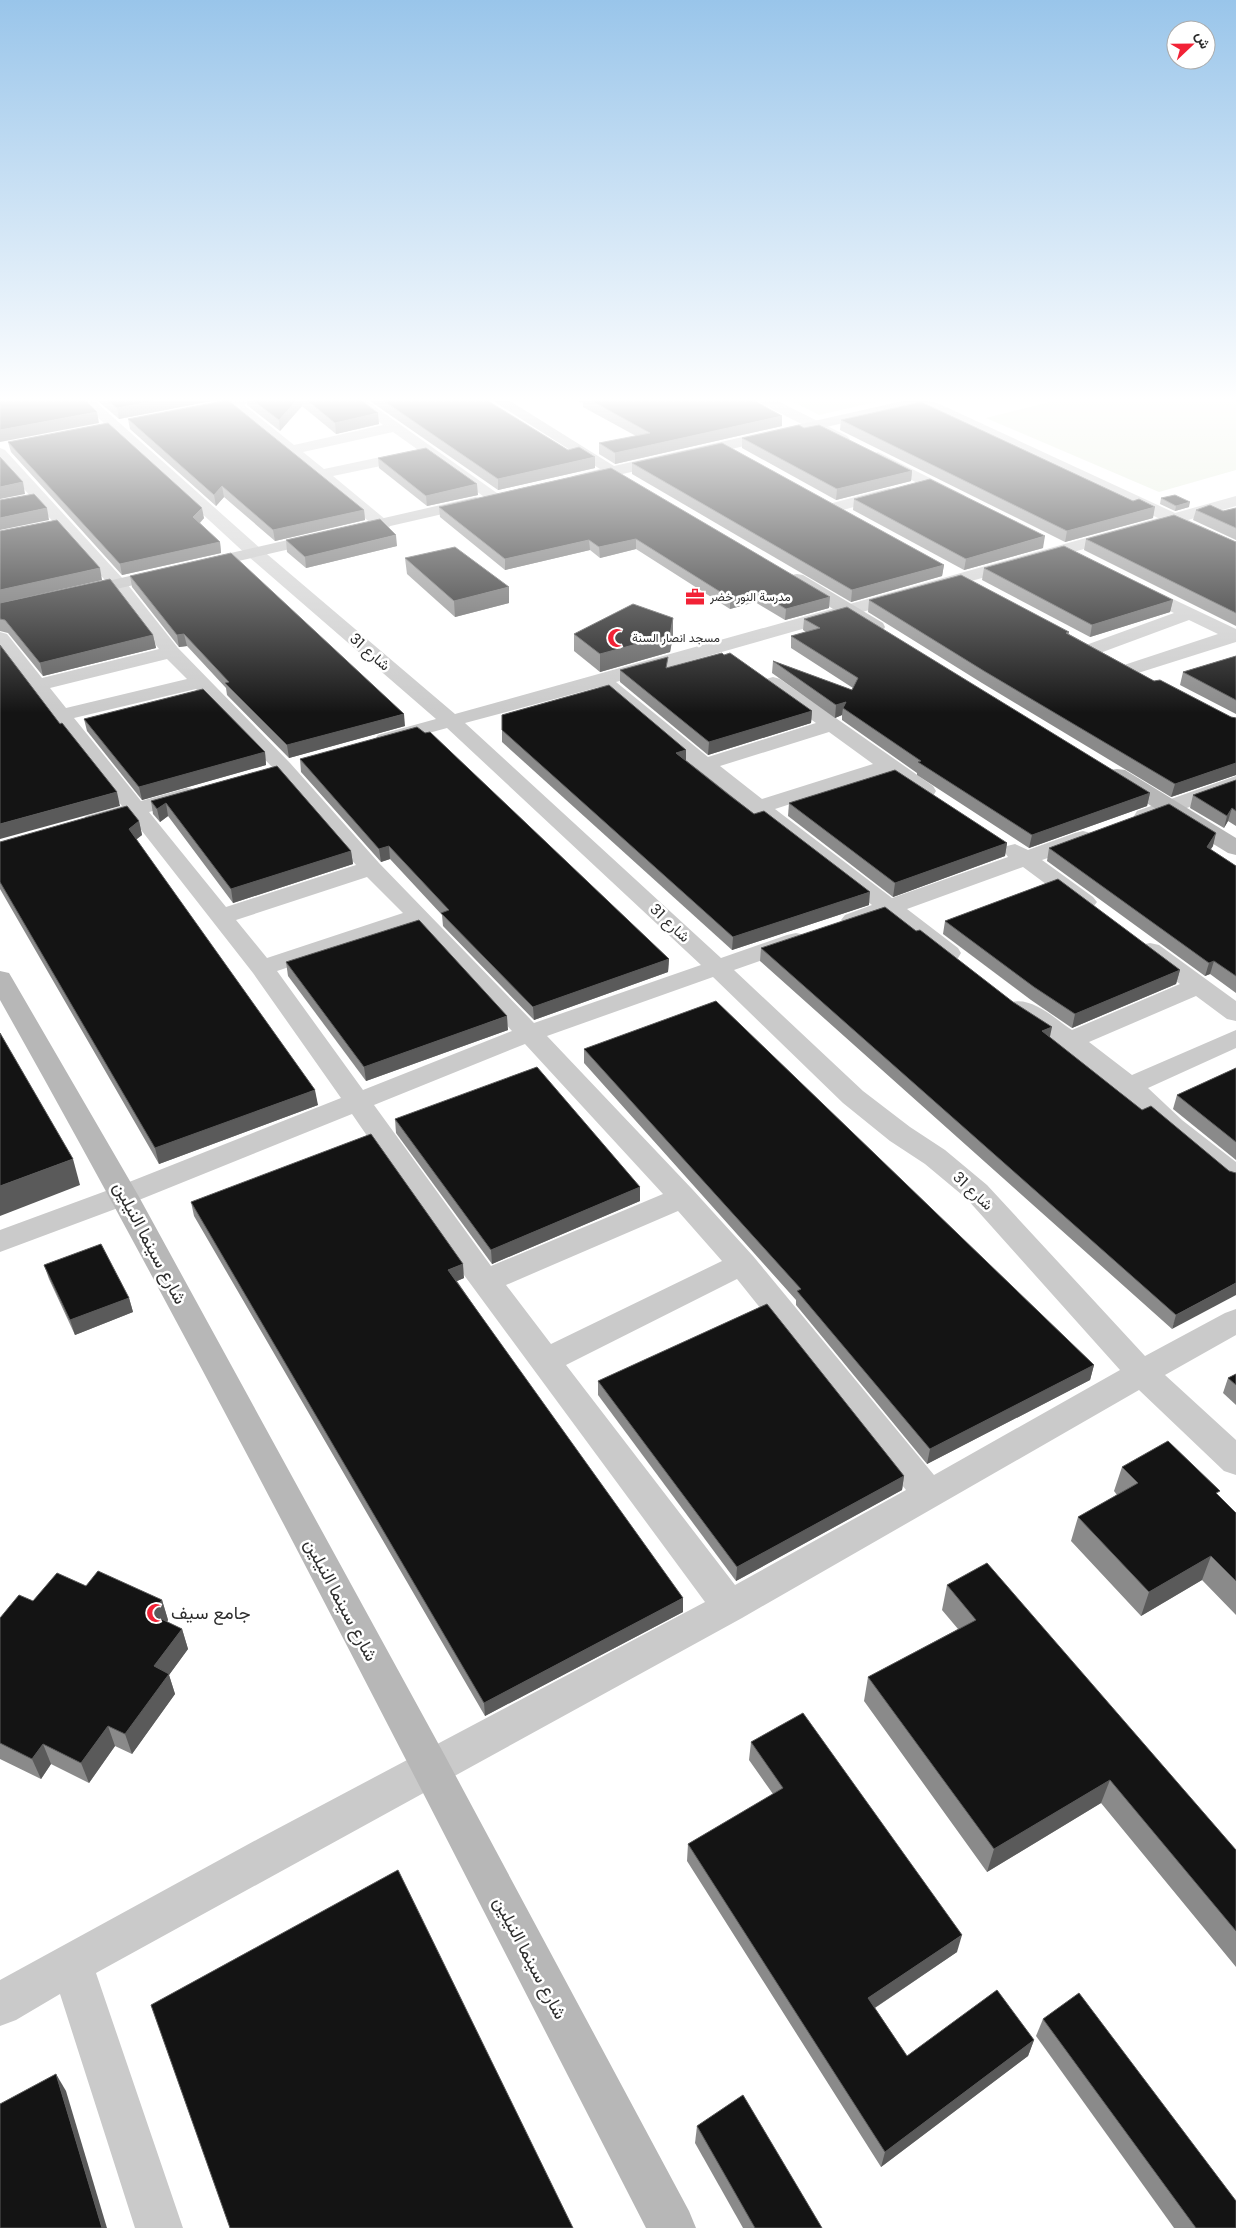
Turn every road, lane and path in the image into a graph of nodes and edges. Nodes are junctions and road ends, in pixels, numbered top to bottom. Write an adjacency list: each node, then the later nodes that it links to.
1 (37, 505): 21 (street)
2 (202, 505): 16 (street, شارع 31)
3 (359, 505): 12 (street)
4 (466, 505): 12 (street)
5 (831, 505): 9 (street)
6 (843, 505): 9 (street)
7 (1144, 505): 10 (street)
8 (1222, 505): 10 (street)
9 (835, 507): 11 (street)
10 (1174, 519): 14 (street); 15 (street)
11 (860, 521)
12 (383, 524): 16 (street)
13 (1045, 541): 15 (street)
14 (1236, 548)
15 (1062, 550): 17 (street); 19 (street)
16 (255, 553): 21 (street); 39 (street, شارع 31)
17 (1088, 563)
18 (782, 570): 24 (street)
19 (953, 574): 22 (street); 24 (street)
20 (1122, 580): 25 (street)
21 (118, 584): 23 (street); 32 (street)
22 (979, 588)
23 (64, 596)
24 (849, 610): 26 (street); 30 (street)
25 (1190, 613): 27 (street); 31 (street)
26 (891, 636)
27 (1235, 636): 33 (street)
28 (0, 638): 37 (street)
29 (1076, 639): 31 (street)
30 (720, 647): 35 (street); 40 (street)
31 (1093, 649): 33 (street)
32 (172, 652): 36 (street); 37 (street)
33 (1131, 670): 34 (street)
34 (1149, 679)
35 (602, 680): 39 (street); 42 (street)
36 (199, 682): 38 (street); 55 (street)
37 (39, 685): 38 (street)
38 (63, 715): 50 (street)
39 (451, 721): 41 (street); 61 (street, شارع 31)
40 (832, 725): 42 (street); 43 (street)
41 (367, 744)
42 (706, 764): 48 (street)
43 (887, 766): 47 (street); 48 (street)
44 (1101, 766): 49 (street)
45 (1236, 782): 49 (street)
46 (209, 788): 50 (street)
47 (944, 804)
48 (759, 807): 56 (street)
49 (1169, 807): 53 (street); 54 (street)
50 (136, 809): 51 (street); 59 (street)
51 (72, 827)
52 (1002, 842): 54 (street)
53 (1236, 848)
54 (1026, 858): 56 (street); 58 (street)
55 (371, 868): 57 (street); 59 (street)
56 (890, 908): 61 (street); 62 (street)
57 (419, 916): 63 (street); 68 (street)
58 (1104, 916)
59 (221, 917): 63 (street)
60 (1135, 939): 65 (street)
61 (716, 966): 68 (street); 81 (street, شارع 31)
62 (967, 967)
63 (262, 968): 72 (street)
64 (0, 978): 74 (street, شارع سينما النيلين)
65 (1197, 986): 67 (street); 70 (street)
66 (1006, 996): 70 (street)
67 (1236, 1012)
68 (530, 1033): 72 (street); 75 (street)
69 (1236, 1038): 71 (street)
70 (1070, 1041): 71 (street)
71 (1130, 1086): 73 (street)
72 (356, 1101): 74 (street); 78 (street)
73 (1236, 1177)
74 (124, 1195): 76 (street); 85 (street, شارع سينما النيلين)
75 (683, 1197): 77 (street); 78 (street)
76 (0, 1241)
77 (742, 1264): 80 (street); 83 (street)
78 (486, 1281): 80 (street)
79 (1236, 1321): 81 (street)
80 (545, 1361): 84 (street)
81 (1142, 1372): 82 (street, شارع 31); 83 (street)
82 (1236, 1461)
83 (929, 1494): 84 (street)
84 (730, 1606): 85 (street)
85 (430, 1767): 86 (street); 89 (street, شارع سينما النيلين)
86 (71, 1963): 87 (street); 88 (street)
87 (0, 2004)
88 (159, 2228)
89 (672, 2228)

